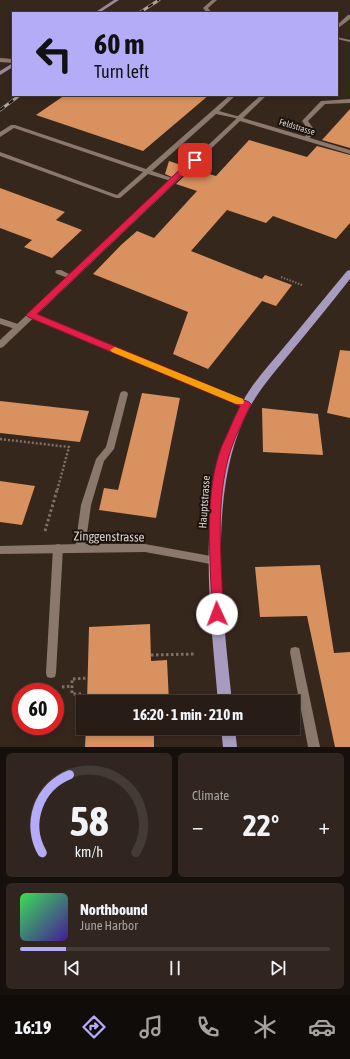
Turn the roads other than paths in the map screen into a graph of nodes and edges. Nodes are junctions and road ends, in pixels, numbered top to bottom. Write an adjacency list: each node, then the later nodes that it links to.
1 (117, 0): 3 (street)
2 (215, 0): 4 (street)
3 (98, 12)
4 (209, 12)
5 (350, 16): 6 (street)
6 (338, 27)
7 (338, 38): 8 (street)
8 (350, 41)
9 (0, 60): 10 (street)
10 (12, 61)
11 (12, 66): 12 (street)
12 (0, 73)
13 (232, 96): 16 (street)
14 (263, 96): 17 (street)
15 (350, 101): 19 (street)
16 (215, 112): 17 (street, Feldstrasse); 22 (street)
17 (238, 118): 19 (street, Feldstrasse); 23 (street)
18 (0, 135): 22 (street)
19 (306, 139): 20 (street, Feldstrasse)
20 (350, 152)
21 (0, 154): 22 (street)
22 (147, 172): 23 (street)
23 (173, 180): 26 (street)
24 (59, 272): 26 (street)
25 (350, 273): 32 (main road, Hauptstrasse)
26 (71, 277): 27 (street)
27 (31, 315): 29 (street); 32 (street)
28 (0, 321): 29 (street)
29 (18, 327): 30 (street)
30 (0, 345)
31 (124, 394): 34 (street)
32 (246, 404): 36 (main road, Hauptstrasse)
33 (58, 548): 34 (street, Zinggenstrasse); 35 (street, Zinggenstrasse); 38 (street)
34 (80, 548): 36 (street, Zinggenstrasse)
35 (0, 550)
36 (216, 561): 39 (main road, Hauptstrasse)
37 (295, 652): 42 (street)
38 (51, 673)
39 (224, 695)
40 (229, 735): 41 (main road)
41 (230, 747)
42 (314, 747)

